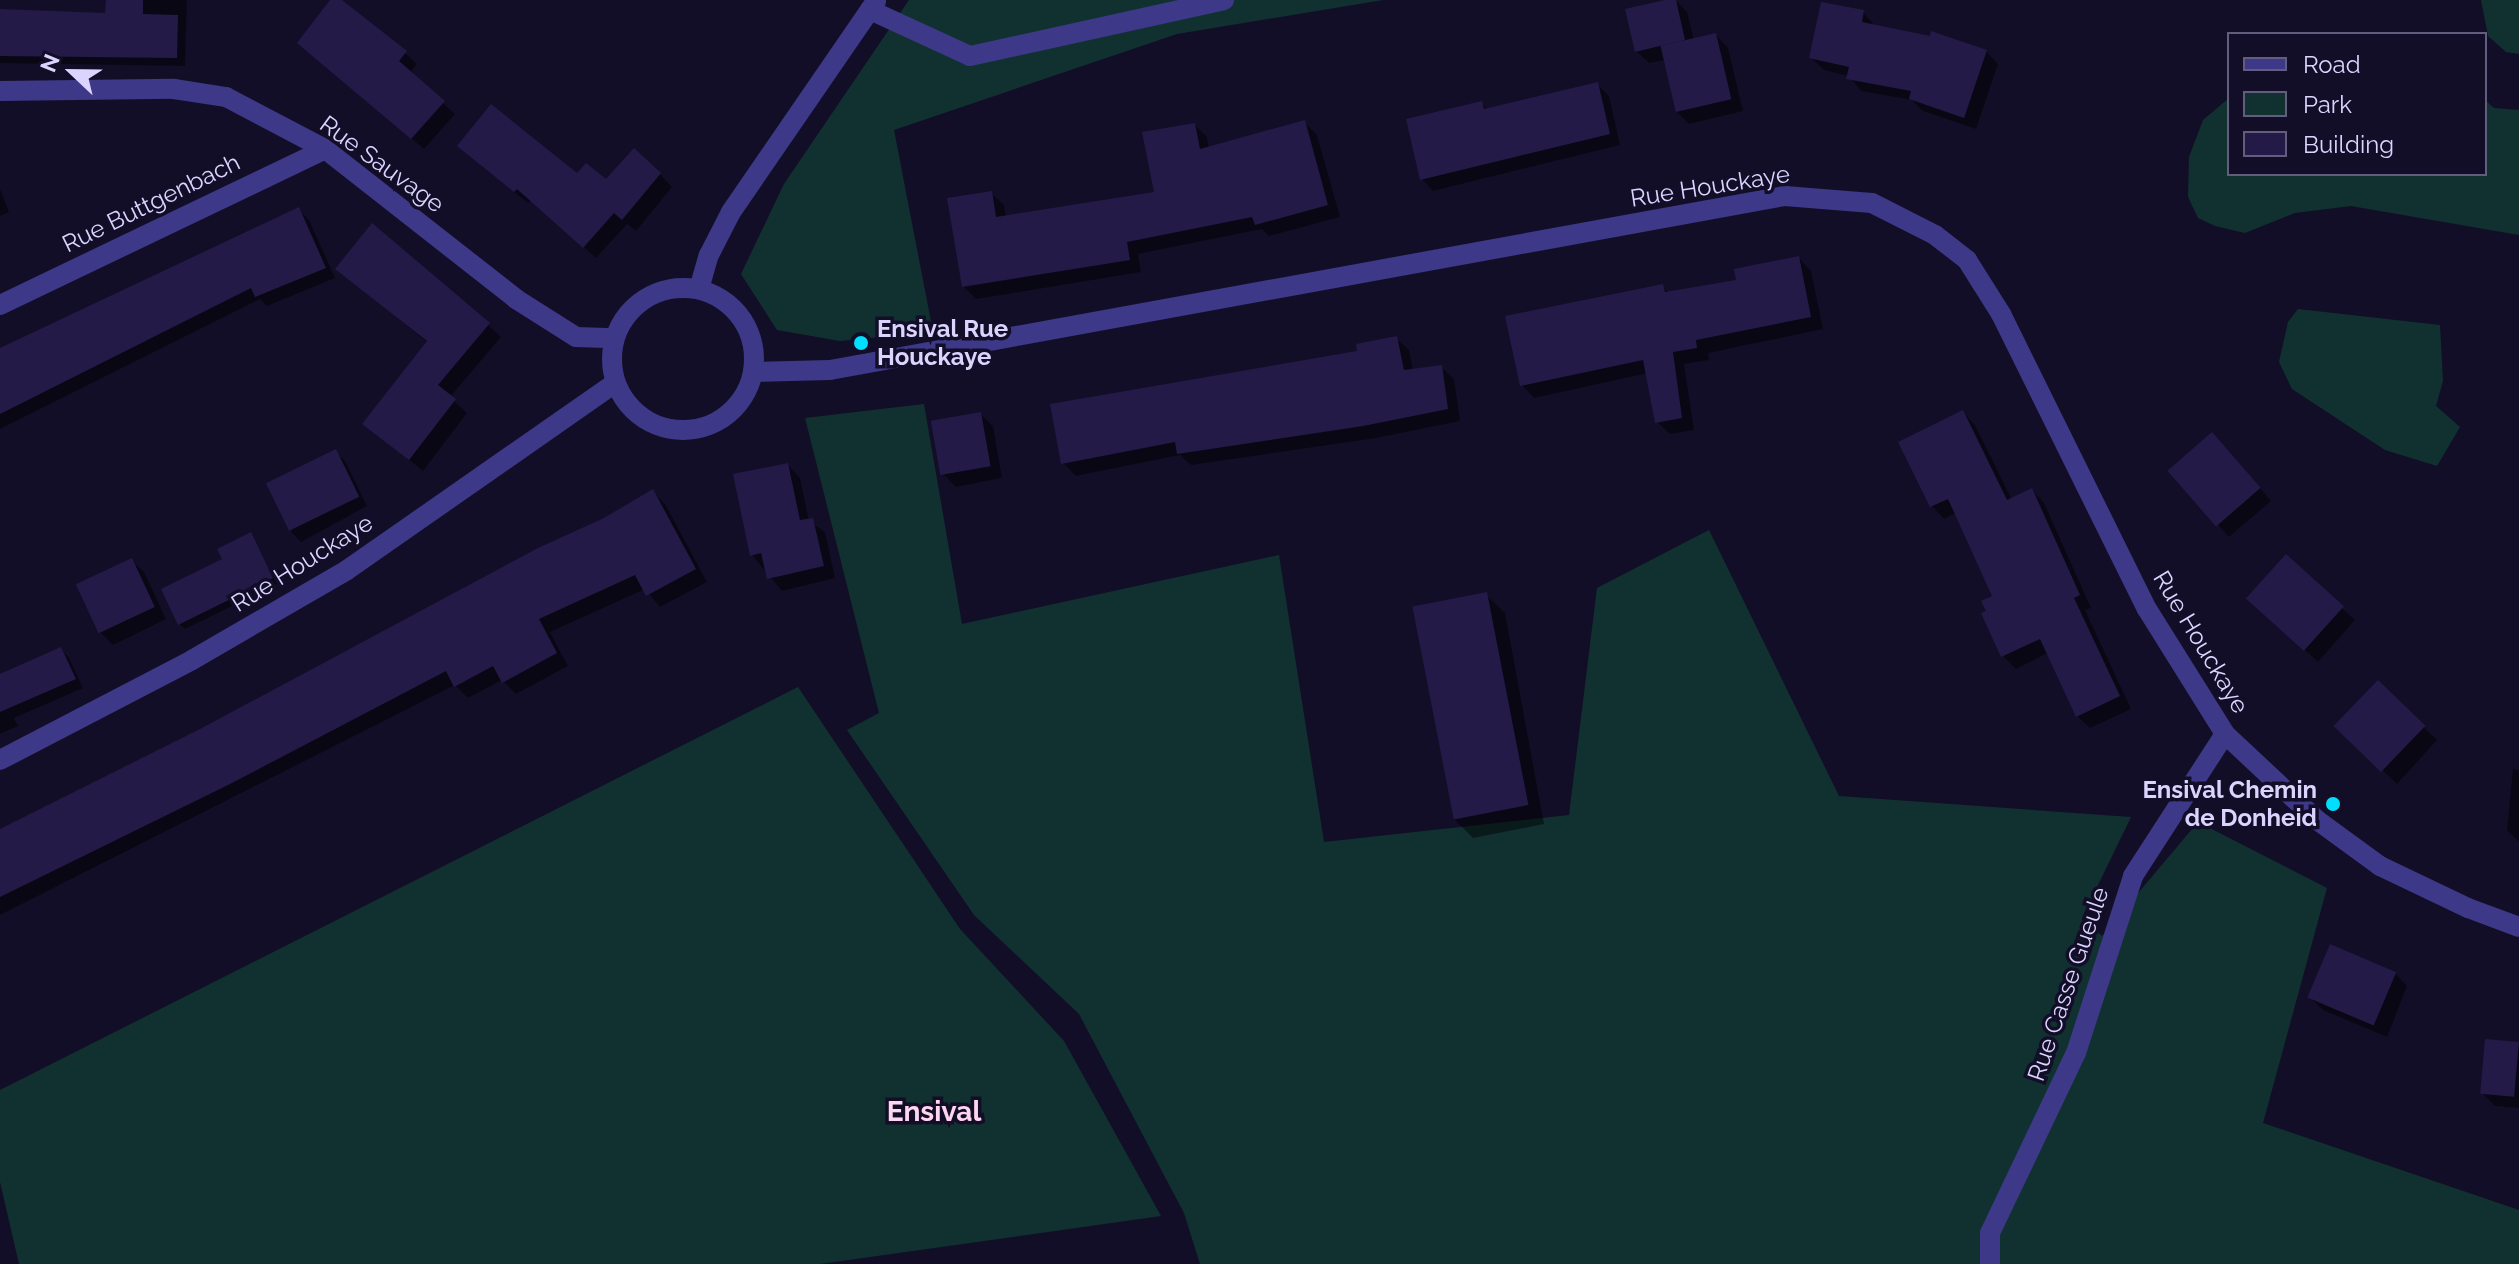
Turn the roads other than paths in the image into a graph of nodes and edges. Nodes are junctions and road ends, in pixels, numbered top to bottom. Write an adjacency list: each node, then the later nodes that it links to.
1 (1224, 0): 2 (street)
2 (873, 5): 5 (street)
3 (0, 91): 4 (street, Rue Sauvage)
4 (325, 149): 6 (street, Rue Buttgenbach); 7 (street, Rue Sauvage)
5 (699, 289): 7 (street); 8 (street)
6 (0, 305)
7 (614, 338): 9 (street)
8 (753, 372): 9 (street); 10 (street, Rue Houckaye)
9 (615, 383): 11 (street, Rue Houckaye)
10 (2225, 734): 12 (street, Rue Houckaye); 13 (street, Rue Casse Gueule)
11 (0, 760)
12 (2519, 927)
13 (1990, 1264)

